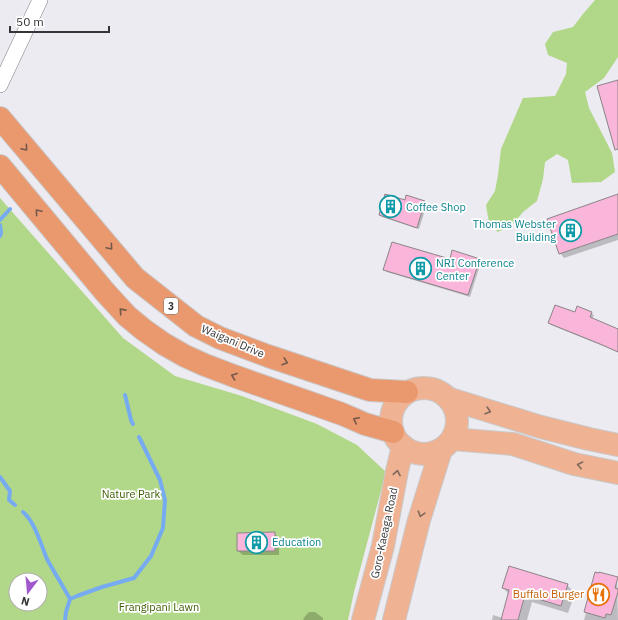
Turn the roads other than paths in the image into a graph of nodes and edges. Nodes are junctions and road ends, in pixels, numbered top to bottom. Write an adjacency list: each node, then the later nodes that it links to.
1 (40, 0): 2 (street)
2 (0, 84)
3 (0, 118): 5 (highway, Waigani Drive / 3, one-way to 5)
4 (0, 166): 7 (highway, one-way to 4)
5 (407, 392): 6 (main road); 7 (main road)
6 (450, 399): 8 (main road); 9 (main road, one-way to 9)
7 (398, 439): 8 (main road); 11 (main road, Goro-Kaeaga Road, one-way to 7)
8 (447, 444): 10 (main road, one-way to 8); 12 (main road, one-way to 12)
9 (618, 445)
10 (618, 472)
11 (363, 620)
12 (394, 620)

